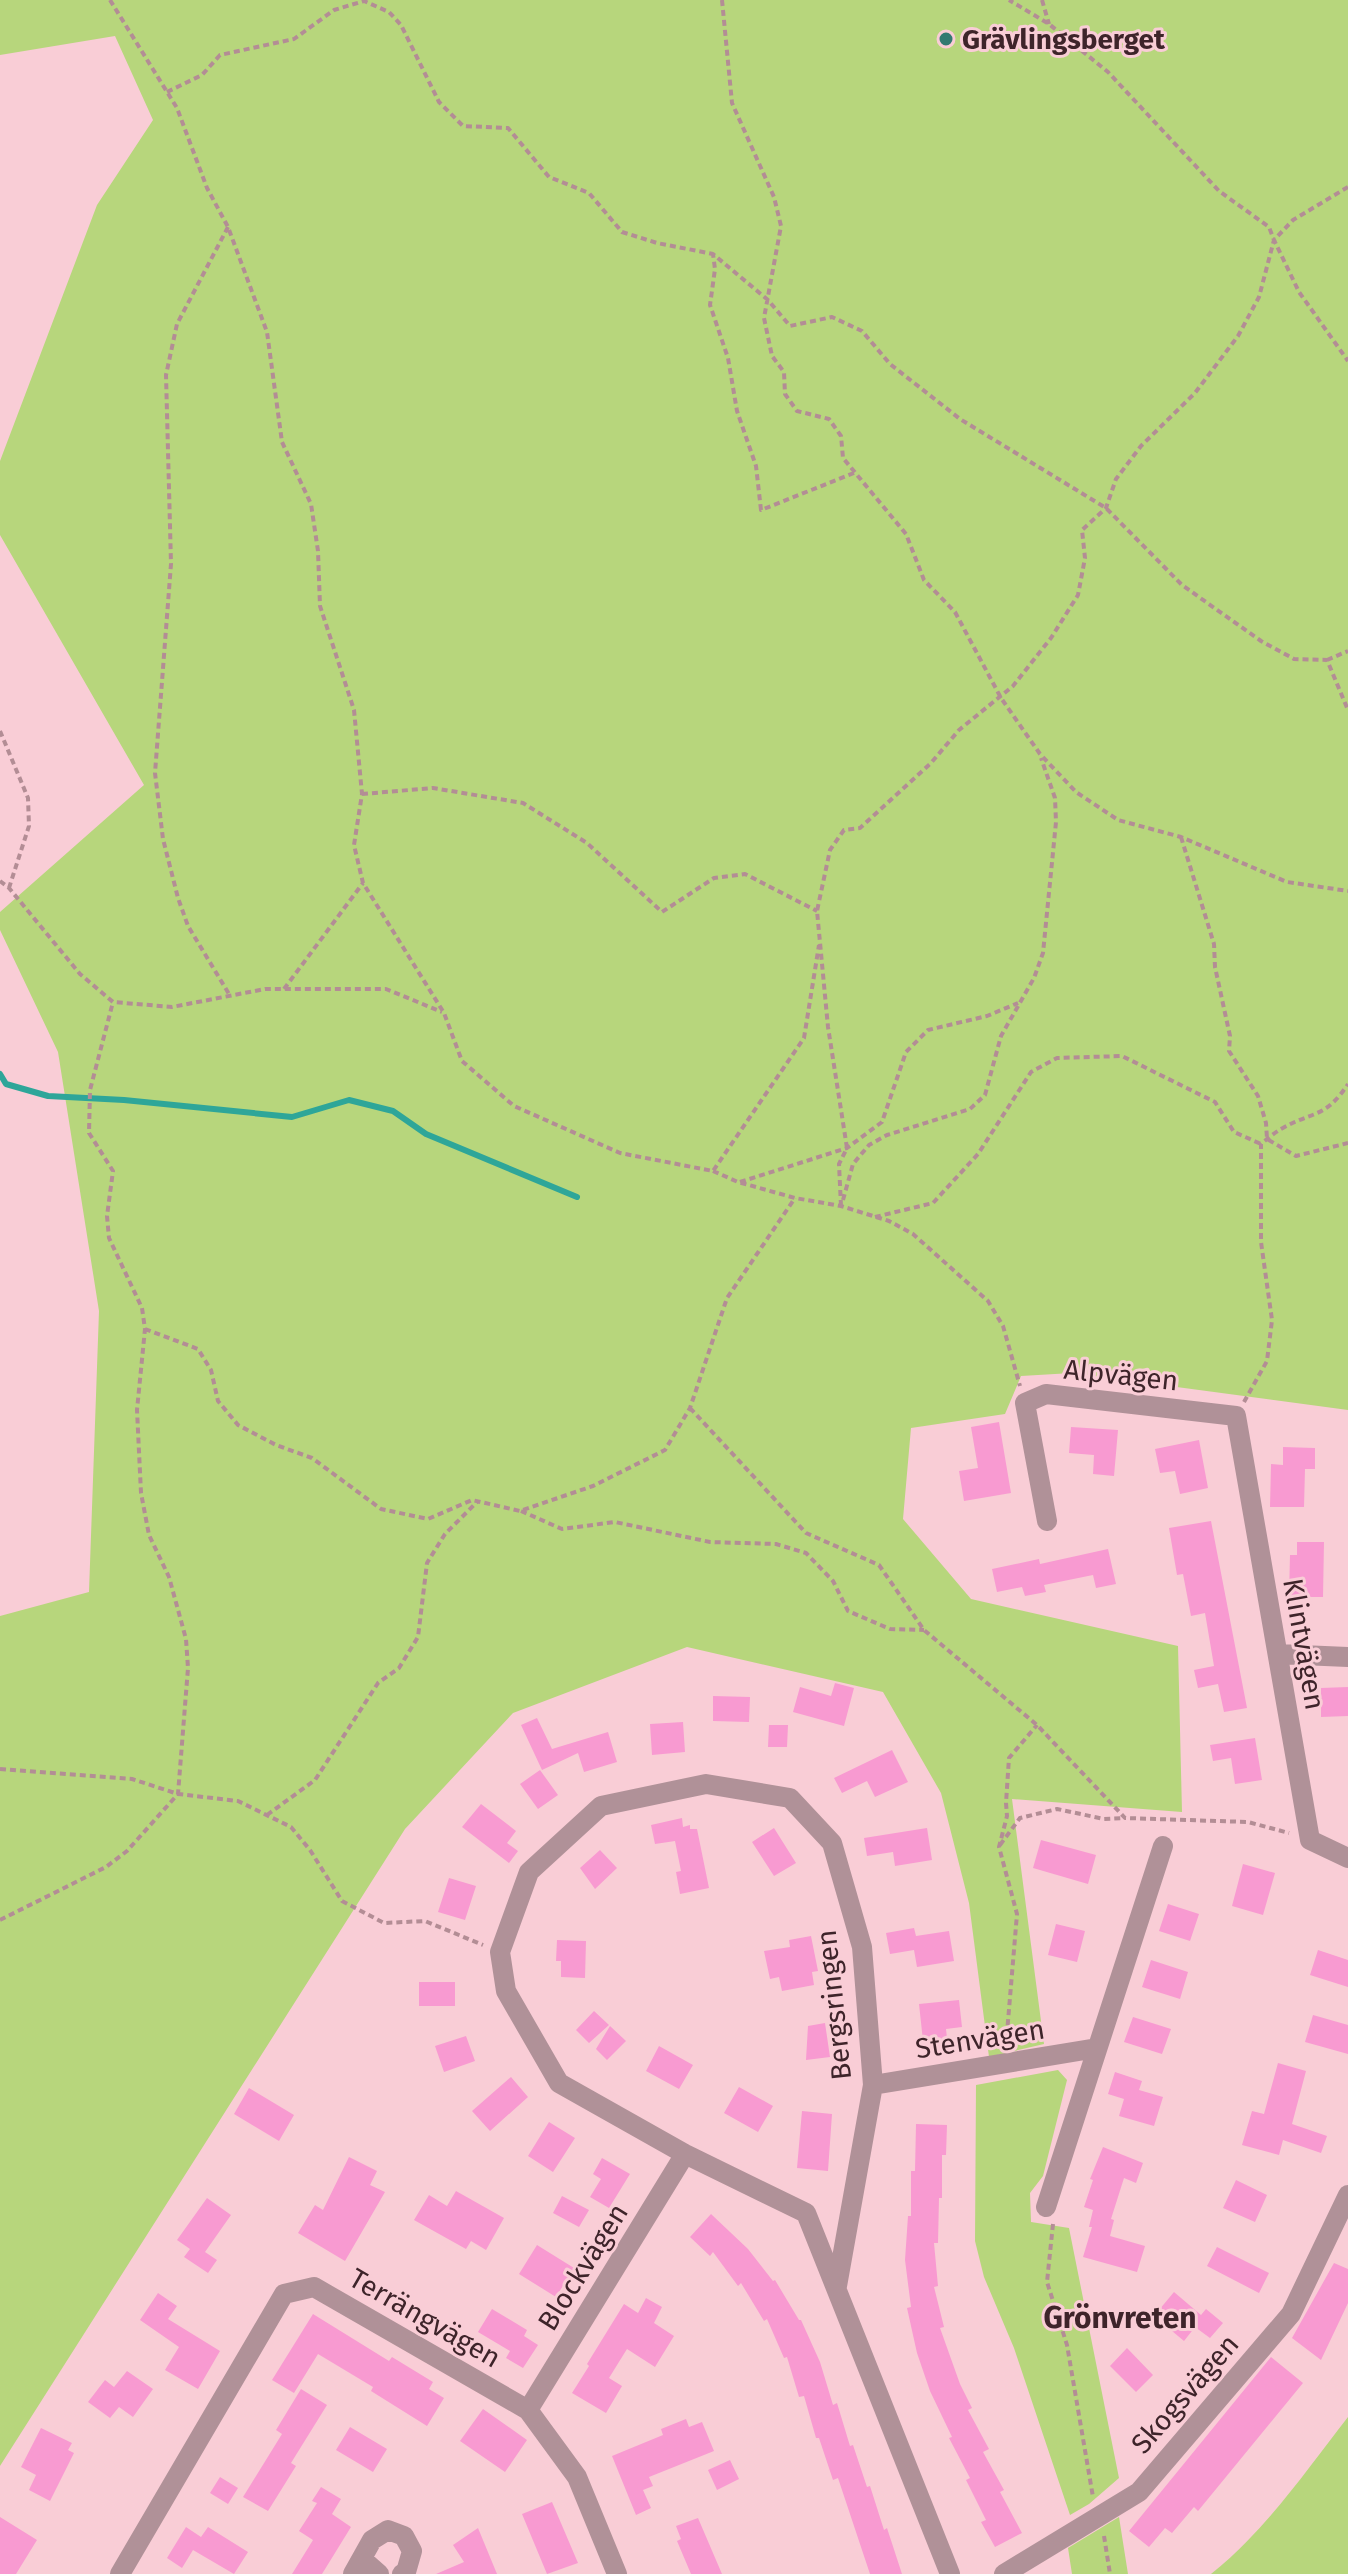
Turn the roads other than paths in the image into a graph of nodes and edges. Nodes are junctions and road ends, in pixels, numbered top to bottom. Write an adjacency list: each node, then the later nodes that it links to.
1 (1236, 1416): 2 (street, Alpvägen); 3 (street, Klintvägen)
2 (1047, 1521)
3 (1278, 1654): 4 (street); 6 (street, Klintvägen)
4 (1348, 1657)
5 (1163, 1846): 7 (street)
6 (1348, 1858)
7 (1097, 2048): 8 (street, Stenvägen); 11 (street)
8 (873, 2085): 9 (street, Bergsringen); 12 (street, Bergsringen)
9 (685, 2154): 12 (street, Bergsringen); 13 (street, Blockvägen)
10 (1348, 2195): 20 (street, Skogsvägen)
11 (1046, 2207)
12 (837, 2286): 19 (street, Bergsringen)
13 (528, 2410): 15 (street, Terrängvägen); 18 (street, Terrängvägen)
14 (358, 2566): 16 (street); 17 (street)
15 (120, 2574)
16 (379, 2574)
17 (402, 2574)
18 (617, 2574)
19 (950, 2574)
20 (1004, 2574)

